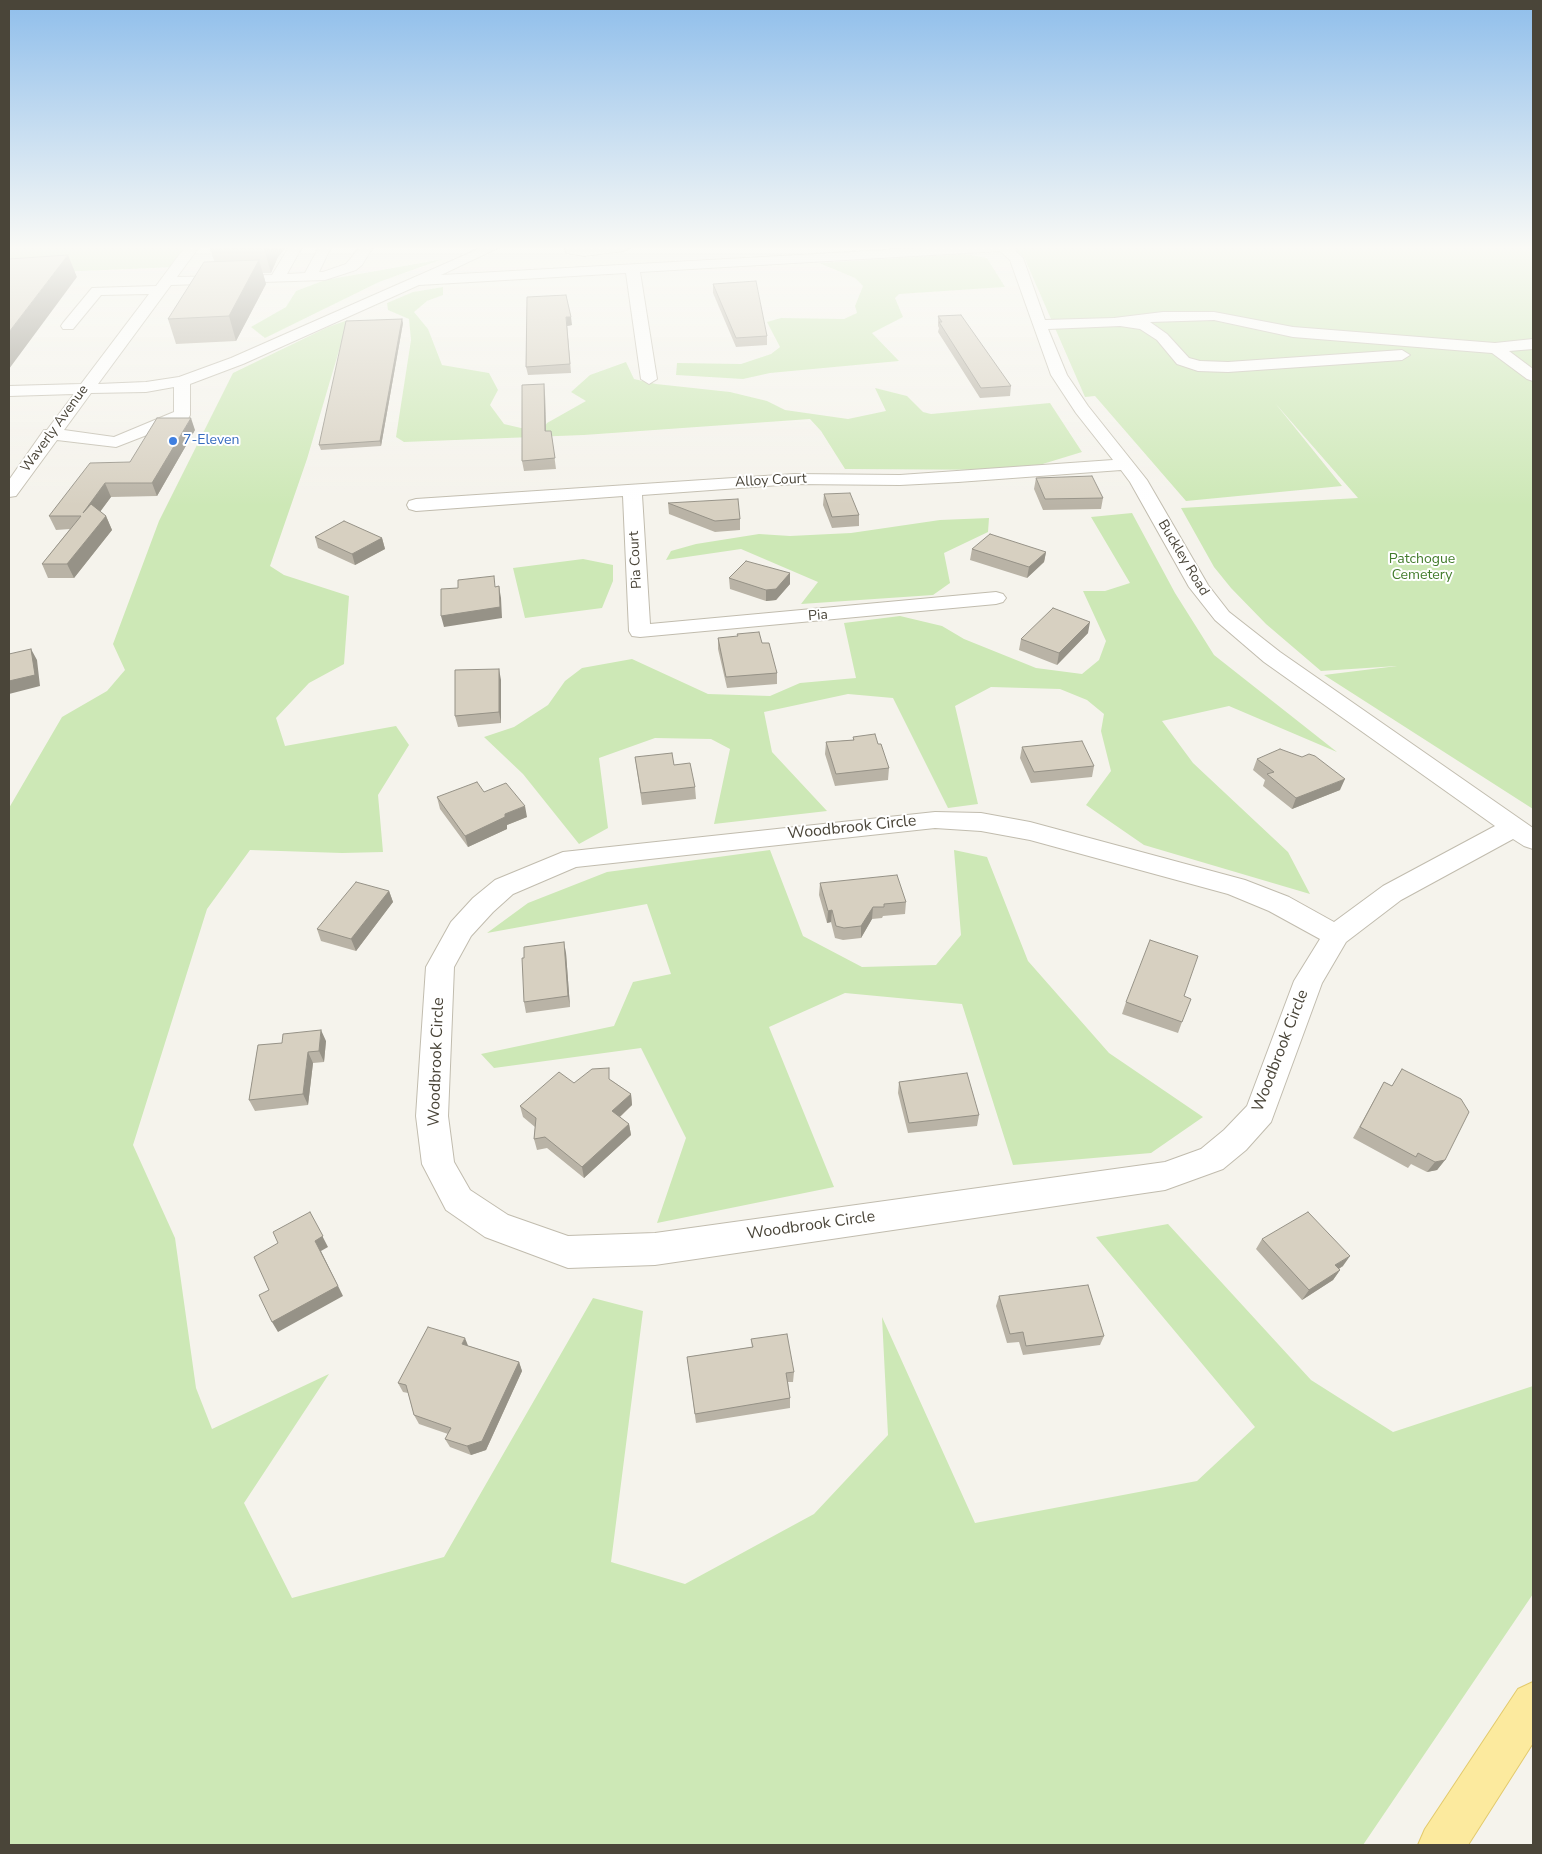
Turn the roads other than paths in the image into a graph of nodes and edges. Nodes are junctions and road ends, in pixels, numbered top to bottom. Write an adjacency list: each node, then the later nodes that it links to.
1 (127, 334): 12 (street, Waverly Avenue)
2 (298, 334): 11 (street)
3 (642, 334): 10 (street)
4 (1041, 334): 15 (street, Buckley Road)
5 (1157, 334): 8 (street)
6 (1312, 334): 8 (street)
7 (1533, 344): 8 (street)
8 (1495, 348): 9 (street)
9 (1533, 376)
10 (649, 379)
11 (182, 381): 12 (street); 14 (street)
12 (85, 389): 13 (street); 14 (street, Waverly Avenue)
13 (9, 391)
14 (50, 434): 17 (street, Waverly Avenue)
15 (1126, 464): 16 (street, Alloy Court); 21 (street, Buckley Road)
16 (632, 490): 18 (street, Alloy Court); 20 (street, Pia Court)
17 (9, 492)
18 (416, 505)
19 (996, 598): 20 (street, Pia)
20 (640, 631)
21 (1524, 834): 22 (street, Woodbrook Circle)
22 (1336, 935): 22 (street, Woodbrook Circle)
23 (1533, 1704): 24 (main road)
24 (1441, 1845)

